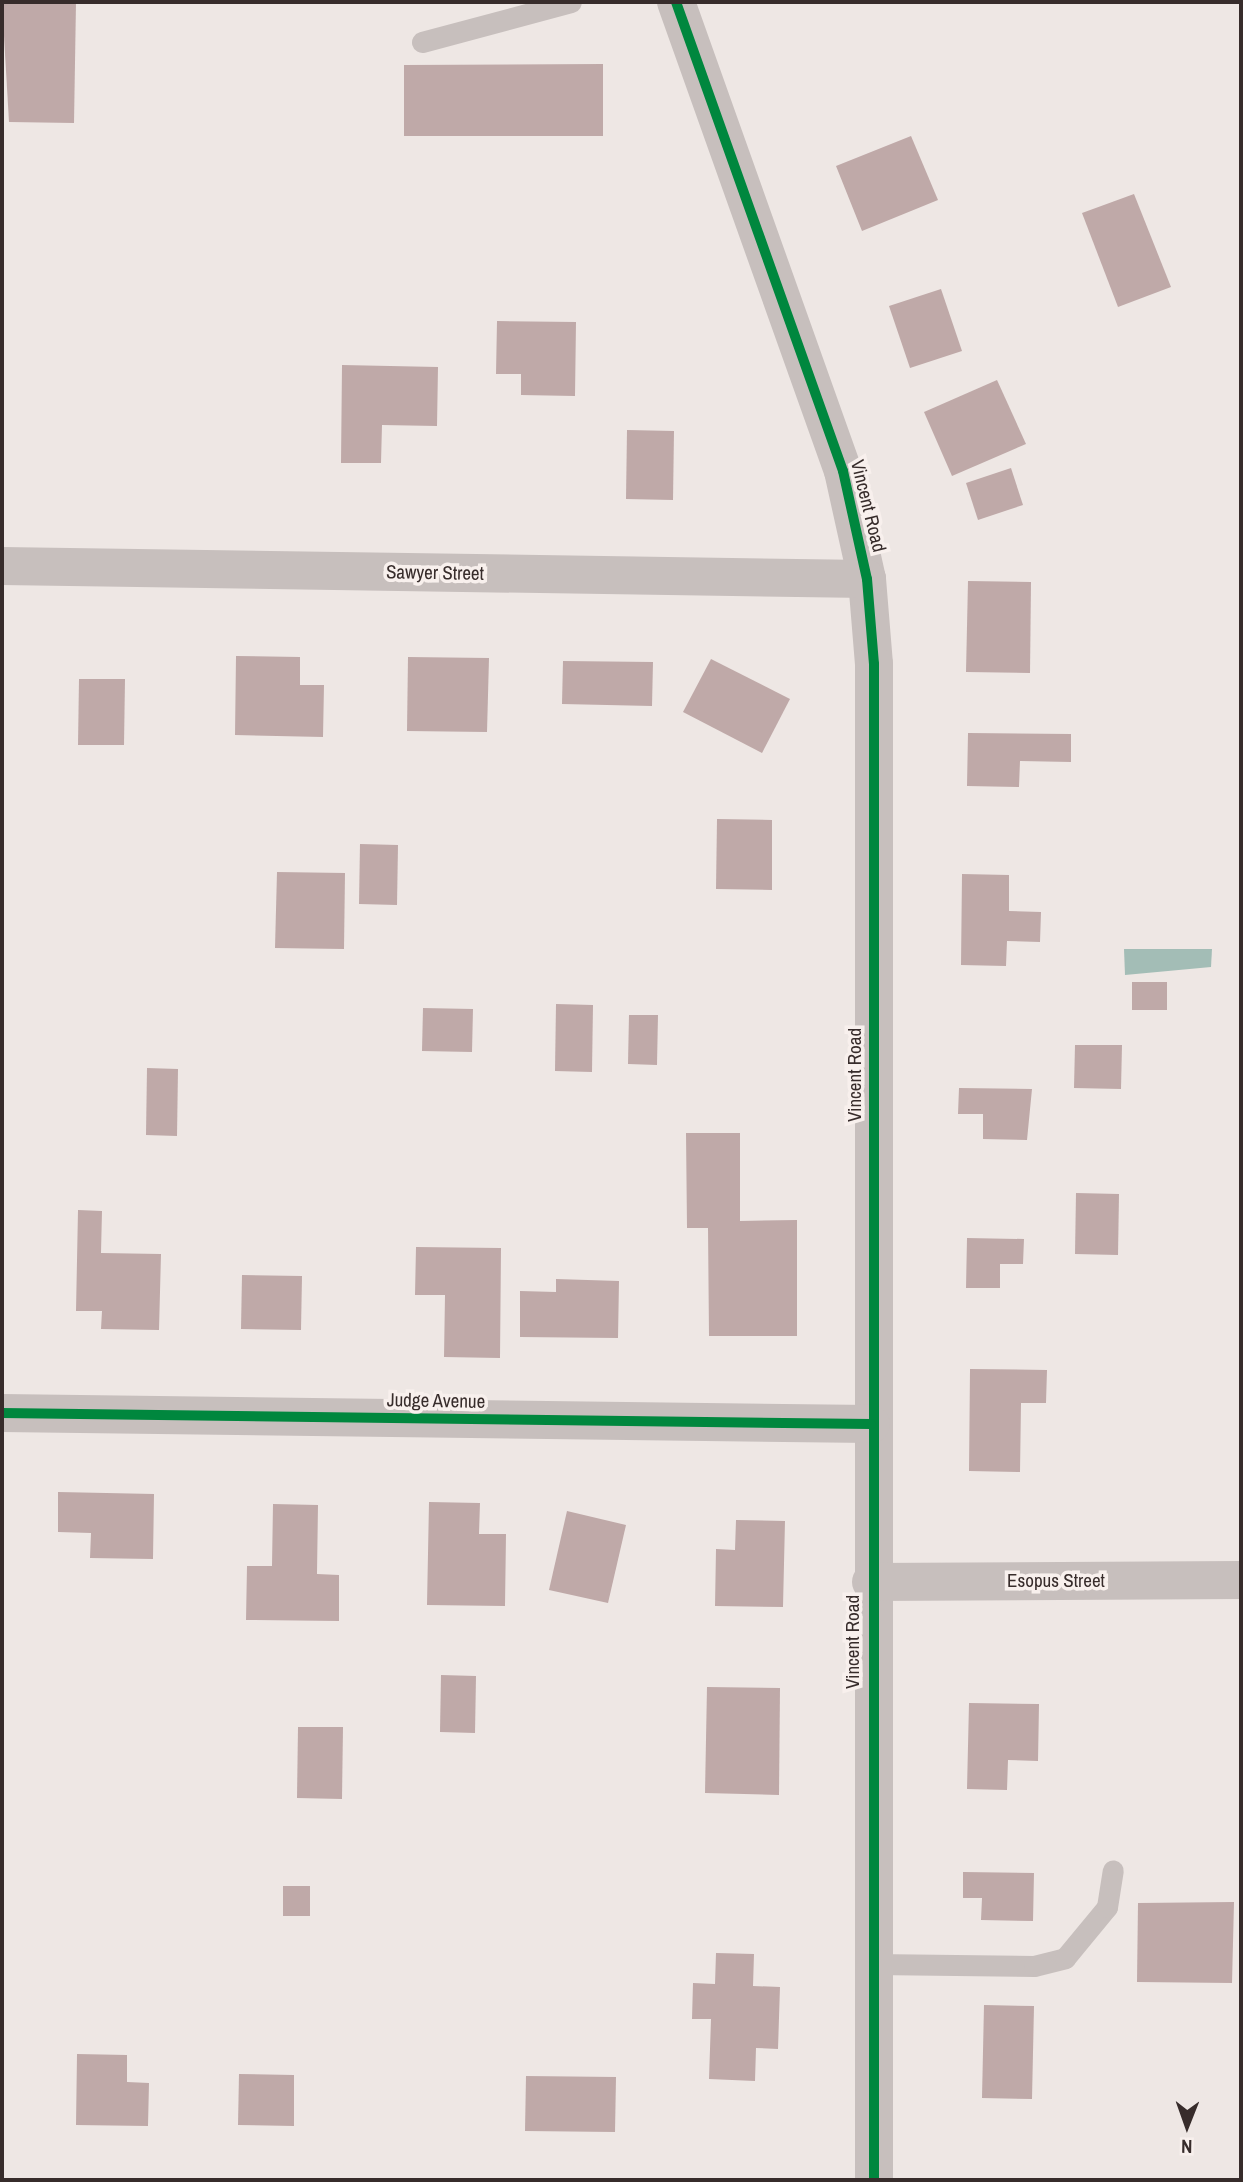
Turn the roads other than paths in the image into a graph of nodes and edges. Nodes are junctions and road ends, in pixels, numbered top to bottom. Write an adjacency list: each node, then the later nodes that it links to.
1 (570, 2): 3 (lane)
2 (676, 2): 5 (street, Vincent Road)
3 (422, 42)
4 (2, 566): 5 (street, Sawyer Street)
5 (867, 579): 7 (street, Vincent Road)
6 (2, 1413): 7 (street, Judge Avenue)
7 (871, 1424): 9 (street, Vincent Road)
8 (1241, 1580): 9 (street, Esopus Street)
9 (871, 1582): 11 (street, Vincent Road)
10 (1114, 1870): 11 (lane)
11 (873, 1964): 12 (street, Vincent Road)
12 (874, 2180)

